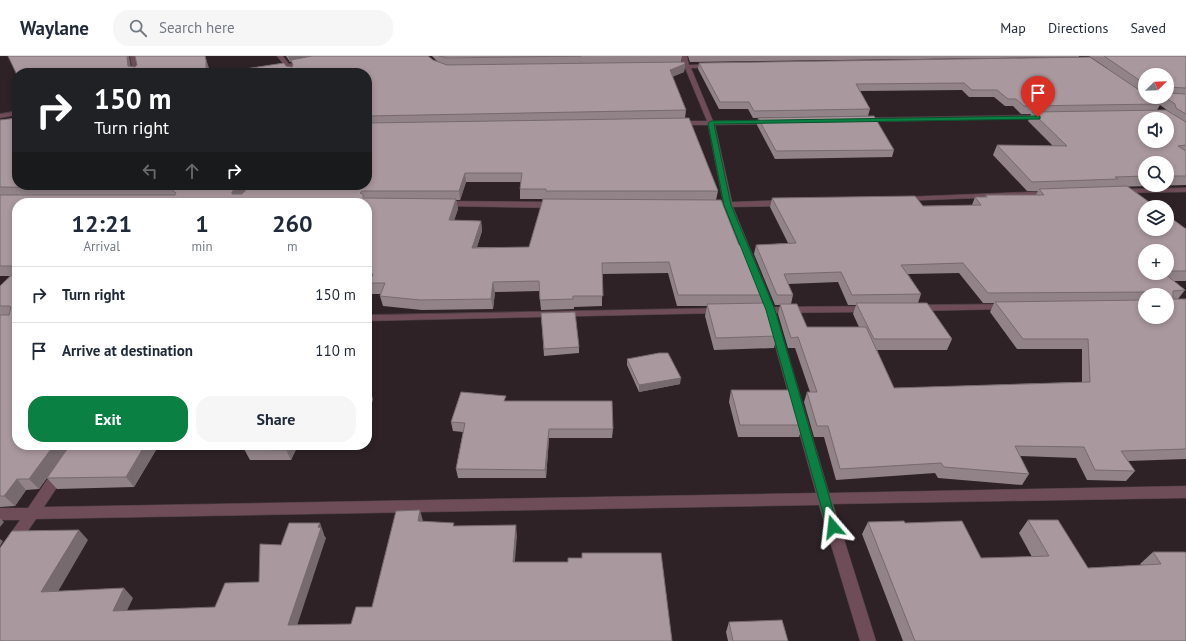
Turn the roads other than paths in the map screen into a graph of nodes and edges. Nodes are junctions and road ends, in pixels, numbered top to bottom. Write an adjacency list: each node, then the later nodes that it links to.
1 (133, 56): 8 (street)
2 (280, 56): 6 (street)
3 (316, 61): 6 (street)
4 (686, 61): 5 (street); 7 (street); 18 (street)
5 (719, 66)
6 (287, 67): 9 (street)
7 (664, 67)
8 (135, 68)
9 (280, 68)
10 (1174, 98): 11 (street)
11 (1186, 99)
12 (12, 114): 13 (street)
13 (0, 116)
14 (1051, 117): 15 (street)
15 (854, 120)
16 (782, 122): 18 (street)
17 (672, 123): 18 (street)
18 (711, 123): 27 (street)
19 (1186, 190): 20 (street)
20 (1110, 192)
21 (1056, 193): 22 (street)
22 (892, 199)
23 (798, 202): 27 (street)
24 (438, 204): 25 (street)
25 (563, 205)
26 (696, 205): 27 (street)
27 (728, 205): 32 (street)
28 (1018, 307): 29 (street)
29 (906, 308)
30 (882, 309): 32 (street)
31 (747, 310): 32 (street)
32 (770, 310): 37 (street)
33 (731, 311): 34 (street)
34 (372, 318)
35 (65, 464): 38 (street)
36 (1186, 492): 37 (street)
37 (824, 499): 38 (street); 41 (street)
38 (32, 513): 39 (street); 40 (street)
39 (0, 514)
40 (0, 560)
41 (868, 641)

